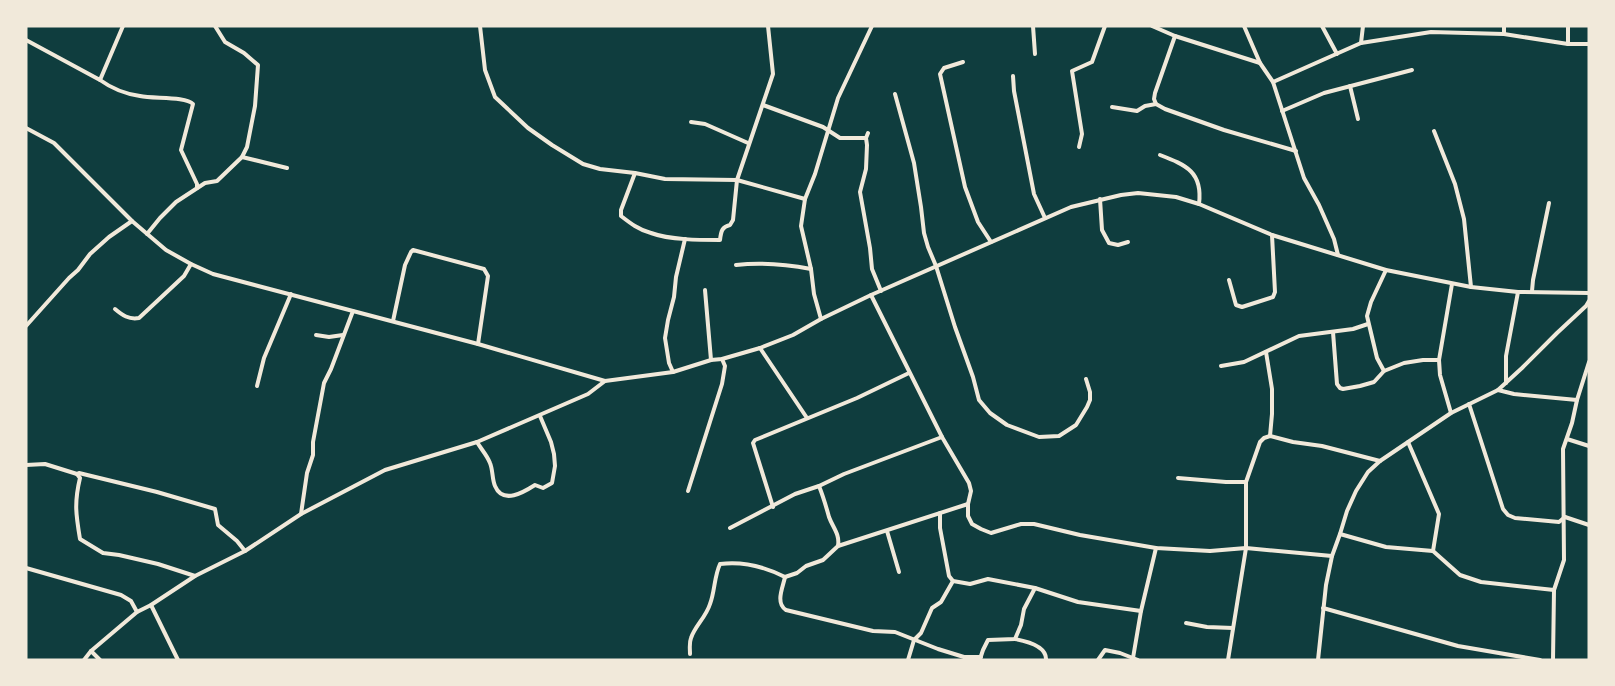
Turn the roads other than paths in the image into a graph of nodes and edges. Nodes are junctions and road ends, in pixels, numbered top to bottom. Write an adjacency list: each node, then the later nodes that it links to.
1 (123, 26): 28 (street)
2 (215, 26): 47 (street)
3 (480, 26): 49 (street)
4 (768, 26): 33 (street)
5 (872, 26): 40 (street)
6 (1033, 26): 22 (street)
7 (1105, 26): 44 (street)
8 (1152, 26): 17 (street)
9 (1244, 26): 25 (street)
10 (1322, 26): 23 (street)
11 (1363, 26): 19 (street)
12 (1431, 26): 15 (street)
13 (1504, 26): 16 (street)
14 (1568, 26): 20 (street)
15 (1431, 32): 16 (street); 19 (street)
16 (1504, 34): 20 (street)
17 (1175, 36): 25 (street); 32 (street)
18 (26, 40): 28 (street)
19 (1361, 43): 23 (street)
20 (1568, 44): 21 (street)
21 (1589, 44)
22 (1035, 54)
23 (1337, 54): 29 (street)
24 (962, 62): 61 (street)
25 (1260, 63): 29 (street)
26 (1412, 70): 30 (street)
27 (1013, 76): 56 (street)
28 (100, 80): 51 (street)
29 (1273, 82): 35 (street)
30 (1350, 86): 35 (street); 36 (street)
31 (895, 94): 66 (street)
32 (1156, 104): 34 (street); 45 (street)
33 (763, 105): 40 (street); 43 (street)
34 (1112, 106)
35 (1282, 111): 45 (street)
36 (1358, 119)
37 (691, 122): 43 (street)
38 (26, 128): 57 (street)
39 (1434, 130): 71 (street)
40 (829, 131): 42 (street); 52 (street)
41 (868, 133): 42 (street)
42 (866, 138): 73 (street)
43 (748, 143): 50 (street)
44 (1079, 147)
45 (1296, 151): 63 (street)
46 (1160, 155): 55 (street)
47 (242, 157): 48 (street); 51 (street)
48 (286, 168)
49 (635, 172): 50 (street); 60 (street)
50 (737, 180): 52 (street); 60 (street)
51 (197, 188): 58 (street)
52 (805, 199): 67 (street)
53 (1100, 199): 55 (street); 56 (street); 62 (street)
54 (1549, 202): 74 (street)
55 (1199, 204): 59 (street)
56 (1045, 218): 61 (street)
57 (132, 220): 58 (street); 85 (street)
58 (147, 234): 64 (street)
59 (1272, 235): 63 (street); 69 (street)
60 (685, 239): 98 (street)
61 (991, 242): 66 (street)
62 (1128, 242)
63 (1338, 255): 68 (street)
64 (191, 264): 77 (street); 80 (street)
65 (736, 265): 67 (street)
66 (936, 266): 73 (street); 100 (street)
67 (811, 269): 82 (street)
68 (1386, 270): 70 (street); 84 (street)
69 (1229, 280)
70 (1452, 284): 71 (street); 94 (street)
71 (1471, 287): 75 (street)
72 (705, 290): 93 (street)
73 (881, 291): 78 (street)
74 (1532, 291): 75 (street); 76 (street)
75 (1518, 292): 102 (street)
76 (1589, 292)
77 (290, 294): 81 (street); 103 (street)
78 (871, 295): 82 (street); 99 (street)
79 (1589, 300): 102 (street)
80 (115, 309)
81 (353, 311): 83 (street); 88 (street)
82 (821, 319): 90 (street)
83 (392, 321): 89 (street); 89 (street)
84 (1368, 324): 86 (street); 97 (street)
85 (26, 326)
86 (1333, 332): 91 (street); 97 (street)
87 (316, 335): 88 (street)
88 (343, 335): 126 (street)
89 (478, 344): 101 (street)
90 (760, 348): 92 (street); 109 (street)
91 (1266, 352): 96 (street); 110 (street)
92 (722, 359): 93 (street); 122 (street)
93 (711, 360): 98 (street)
94 (1439, 360): 97 (street); 107 (street)
95 (1589, 362): 105 (street)
96 (1220, 366)
97 (1384, 371)
98 (673, 372): 101 (street)
99 (909, 373): 109 (street); 111 (street)
100 (1086, 379)
101 (605, 381): 108 (street)
102 (1506, 383): 104 (street)
103 (257, 386)
104 (1498, 390): 105 (street); 106 (street)
105 (1577, 400): 112 (street)
106 (1469, 404): 107 (street); 127 (street)
107 (1451, 413): 114 (street)
108 (540, 416): 113 (street); 113 (street)
109 (806, 418): 124 (street)
110 (1270, 436): 116 (street); 120 (street)
111 (942, 437): 121 (street); 123 (street)
112 (1567, 439): 115 (street); 127 (street)
113 (478, 442): 126 (street)
114 (1408, 442): 116 (street); 136 (street)
115 (1589, 446)
116 (1380, 461): 131 (street)
117 (26, 465): 118 (street)
118 (77, 474): 135 (street); 140 (street)
119 (1178, 478): 120 (street)
120 (1246, 482): 134 (street)
121 (819, 486): 124 (street); 132 (street)
122 (688, 491)
123 (968, 504): 125 (street); 133 (street)
124 (773, 507): 129 (street)
125 (940, 513): 130 (street); 142 (street)
126 (301, 514): 135 (street)
127 (1565, 517): 128 (street); 144 (street)
128 (1589, 524)
129 (730, 528)
130 (887, 531): 132 (street); 139 (street)
131 (1340, 534): 136 (street); 137 (street)
132 (838, 546): 141 (street)
133 (1156, 548): 134 (street); 148 (street)
134 (1246, 548): 137 (street); 150 (street)
135 (245, 551): 140 (street)
136 (1433, 551): 144 (street)
137 (1332, 556): 146 (street)
138 (26, 568): 147 (street)
139 (899, 572)
140 (195, 576): 145 (street)
141 (785, 577): 152 (street); 154 (street)
142 (953, 581): 143 (street); 152 (street)
143 (1035, 588): 148 (street); 151 (street)
144 (1554, 590): 167 (street)
145 (151, 606): 147 (street); 159 (street)
146 (1323, 608): 165 (street); 166 (street)
147 (137, 612): 153 (street)
148 (1140, 612): 155 (street)
149 (1186, 623): 150 (street)
150 (1234, 628): 164 (street)
151 (1016, 639): 156 (street); 161 (street)
152 (914, 640): 156 (street); 160 (street)
153 (91, 650): 157 (street); 158 (street)
154 (690, 654)
155 (1133, 658): 162 (street); 163 (street)
156 (981, 659)
157 (84, 660)
158 (100, 660)
159 (178, 660)
160 (908, 660)
161 (1046, 660)
162 (1098, 660)
163 (1138, 660)
164 (1228, 660)
165 (1318, 660)
166 (1540, 660)
167 (1553, 660)

